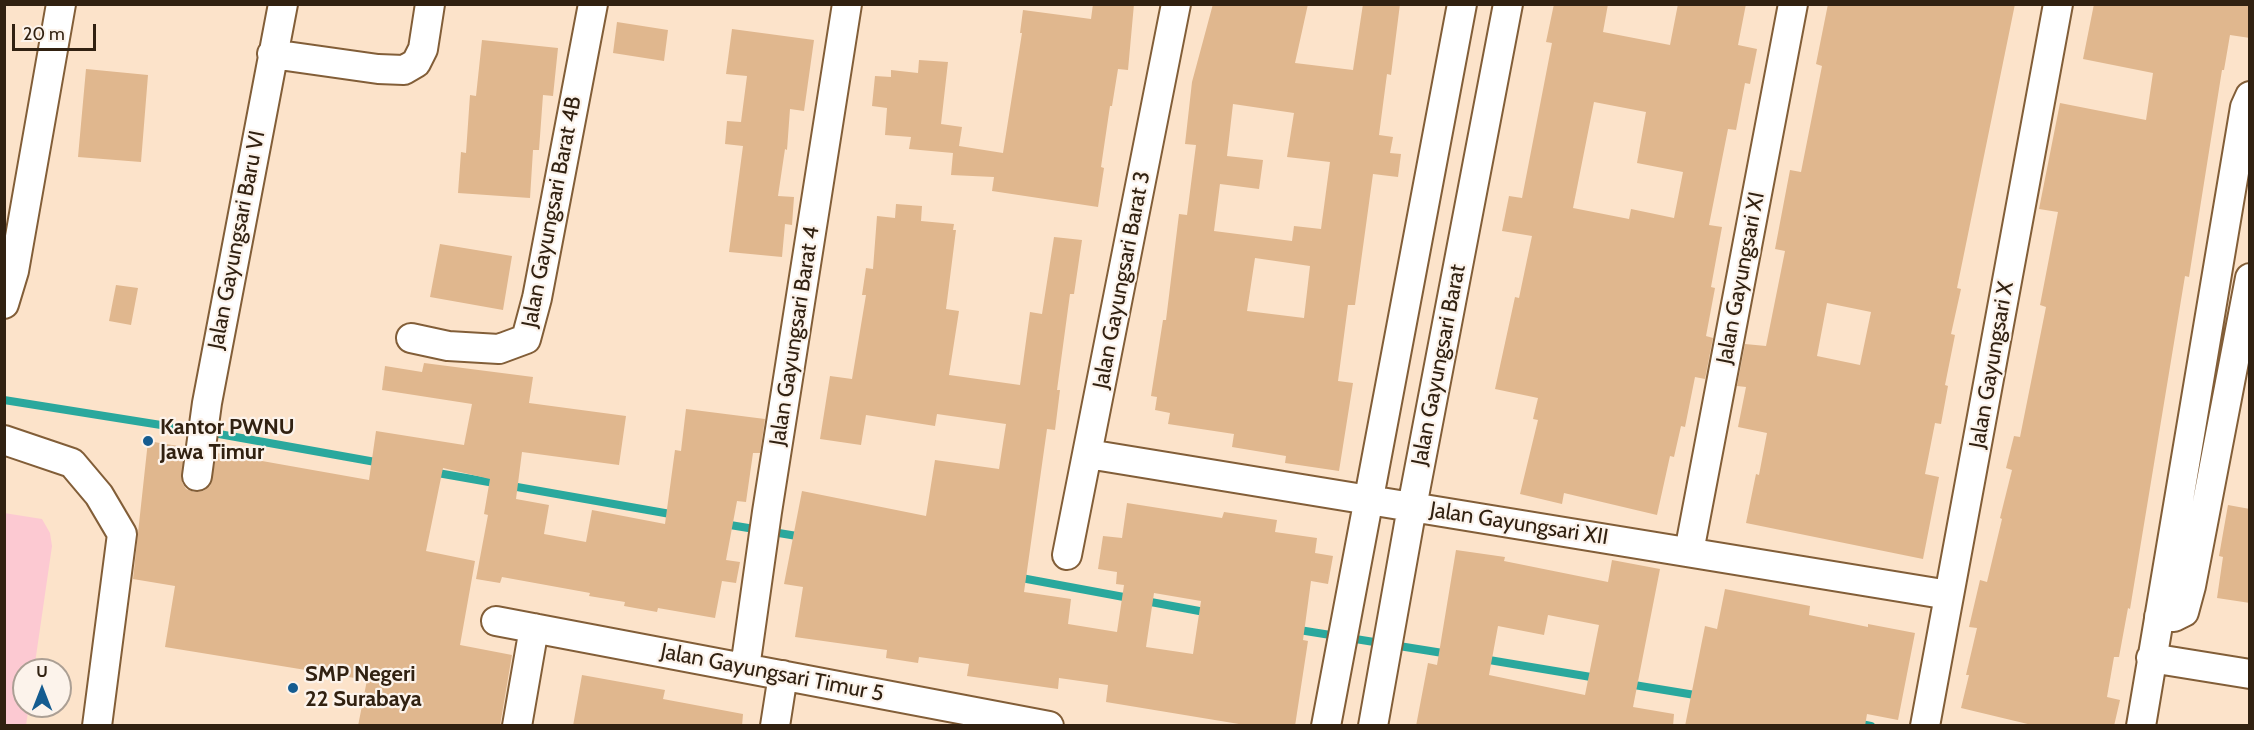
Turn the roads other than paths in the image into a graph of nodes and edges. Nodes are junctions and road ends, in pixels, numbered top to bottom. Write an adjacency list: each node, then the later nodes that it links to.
1 (61, 4): 13 (street)
2 (283, 4): 11 (street, Jalan Gayungsari Baru VI)
3 (430, 4): 11 (street)
4 (593, 4): 16 (street, Jalan Gayungsari Barat 4B)
5 (847, 4): 29 (street, Jalan Gayungsari Barat 4)
6 (1176, 4): 18 (street, Jalan Gayungsari Barat 3)
7 (1462, 4): 20 (street, Jalan Gayungsari Barat)
8 (1508, 4): 21 (street, Jalan Gayungsari Barat)
9 (1793, 4): 22 (street, Jalan Gayungsari XI)
10 (2058, 4): 24 (street, Jalan Gayungsari X)
11 (272, 54): 19 (street, Jalan Gayungsari Baru VI)
12 (2250, 96): 25 (street)
13 (9, 270): 15 (street)
14 (2249, 281): 25 (street)
15 (4, 304)
16 (411, 338)
17 (4, 440): 34 (street)
18 (1088, 454): 20 (street, Jalan Gayungsari XII); 23 (street, Jalan Gayungsari Barat 3)
19 (197, 476)
20 (1369, 500): 21 (street, Jalan Gayungsari XII); 37 (street, Jalan Gayungsari Barat)
21 (1412, 507): 22 (street, Jalan Gayungsari XII); 38 (street, Jalan Gayungsari Barat)
22 (1689, 552): 24 (street, Jalan Gayungsari XII)
23 (1067, 555)
24 (1949, 595): 32 (street, Jalan Gayungsari X)
25 (2160, 617): 28 (street)
26 (496, 621): 27 (street, Jalan Gayungsari Timur 5)
27 (534, 628): 29 (street, Jalan Gayungsari Timur 5); 35 (street)
28 (2151, 658): 30 (street); 39 (street)
29 (745, 668): 31 (street, Jalan Gayungsari Timur 5)
30 (2250, 674)
31 (783, 675): 33 (street, Jalan Gayungsari Timur 5); 36 (street)
32 (1927, 715)
33 (1034, 724)
34 (97, 726)
35 (518, 726)
36 (775, 726)
37 (1326, 726)
38 (1373, 726)
39 (2141, 726)

